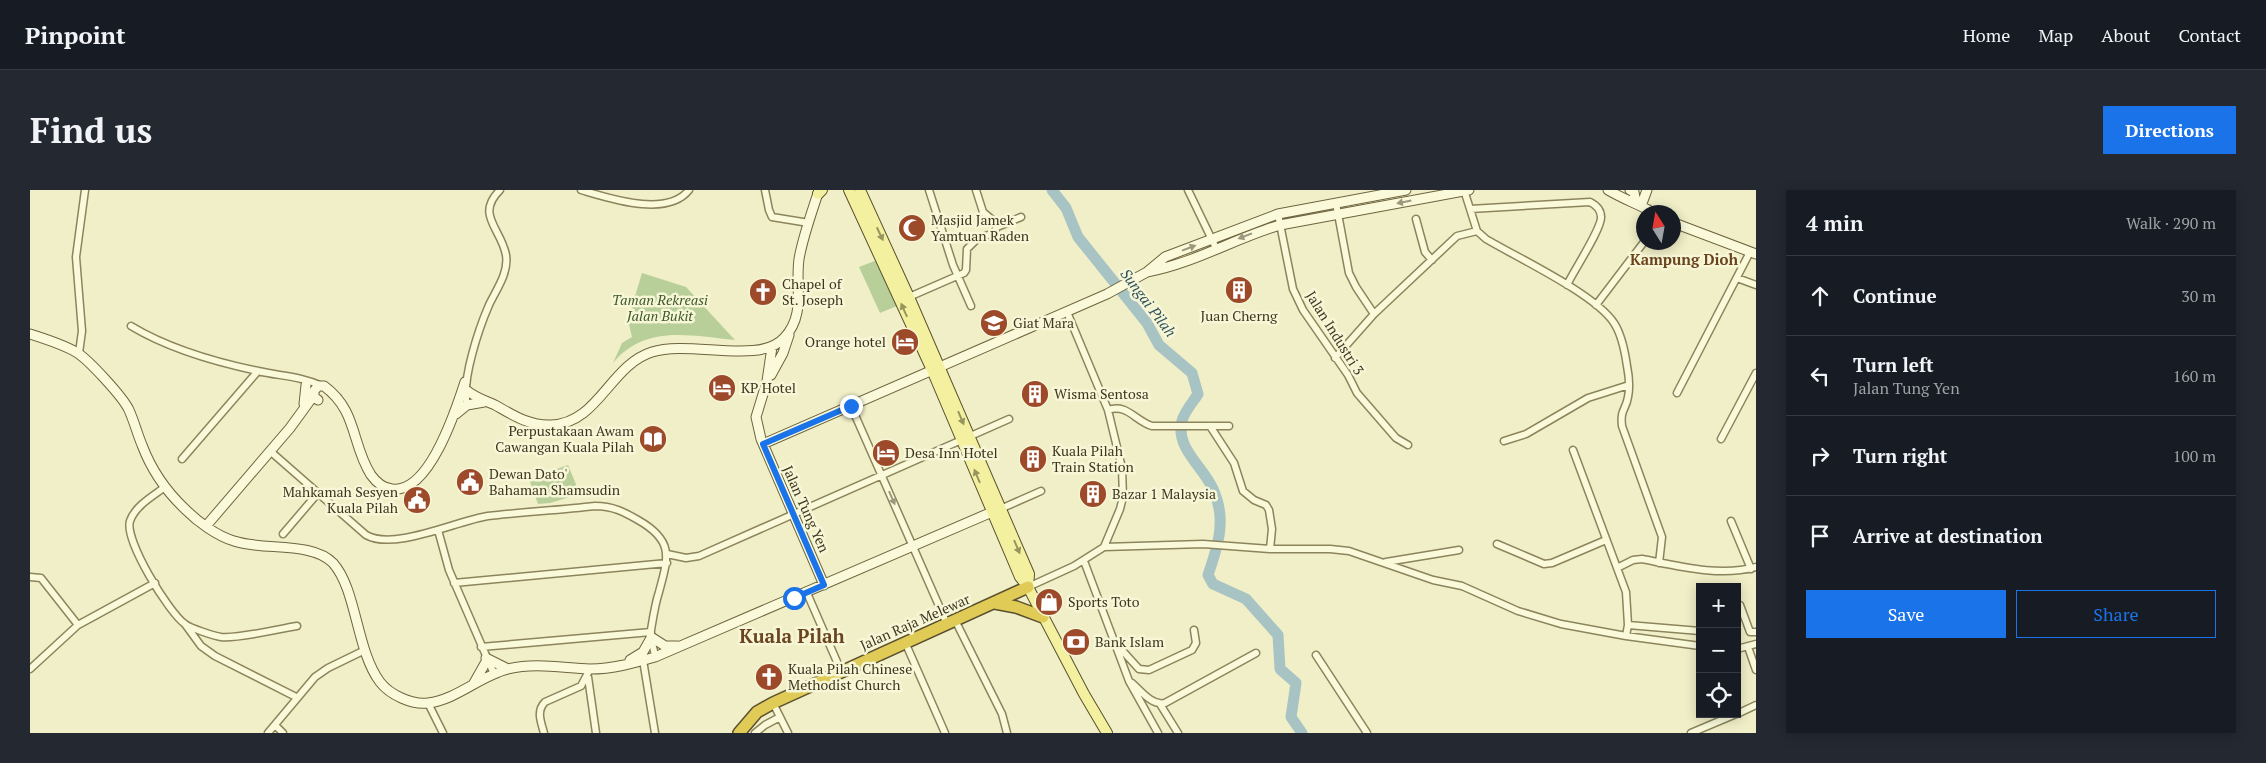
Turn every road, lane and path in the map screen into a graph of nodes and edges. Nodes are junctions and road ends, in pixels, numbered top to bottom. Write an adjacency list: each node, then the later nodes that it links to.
1 (85, 190): 51 (street)
2 (500, 190): 60 (street)
3 (581, 190): 4 (street)
4 (688, 190)
5 (766, 190): 27 (street)
6 (845, 190): 21 (main road)
7 (849, 190): 21 (main road)
8 (860, 190): 42 (main road, one-way to 42)
9 (929, 190): 38 (street)
10 (976, 190): 30 (street)
11 (1188, 190): 32 (street)
12 (1406, 190): 19 (street)
13 (1464, 190): 14 (street); 22 (street); 24 (street, one-way to 24)
14 (1469, 190)
15 (1608, 190): 20 (street)
16 (1630, 190): 20 (street)
17 (1647, 190): 20 (street)
18 (819, 191): 27 (street)
19 (1336, 203): 23 (street); 24 (street)
20 (1639, 204)
21 (857, 206): 53 (main road, one-way to 21)
22 (1470, 209): 31 (street); 40 (street)
23 (1278, 214): 28 (street, Jalan Industri 3); 32 (street)
24 (1338, 214): 28 (street); 46 (street)
25 (1021, 217): 30 (street)
26 (1416, 219): 36 (street)
27 (809, 223): 48 (street)
28 (1280, 226): 33 (street, one-way to 33); 52 (street, Jalan Industri 3)
29 (1681, 226): 35 (street)
30 (997, 228): 38 (street)
31 (1477, 231): 36 (street); 40 (street)
32 (1212, 239): 33 (street); 37 (street, one-way to 32)
33 (1216, 248): 37 (street)
34 (1638, 250): 43 (street)
35 (1753, 253): 39 (street)
36 (1432, 260): 46 (street)
37 (1147, 272): 45 (street)
38 (958, 276): 42 (street); 44 (street)
39 (1737, 278): 41 (street); 61 (street)
40 (1567, 285): 43 (street)
41 (1756, 285)
42 (909, 297): 53 (main road)
43 (1596, 305): 59 (street)
44 (971, 306)
45 (1067, 312): 53 (street); 66 (street)
46 (1374, 314): 52 (street)
47 (131, 326): 54 (street)
48 (789, 332): 50 (street); 57 (street)
49 (30, 334): 51 (street)
50 (772, 347): 57 (street); 63 (street)
51 (78, 353): 81 (street)
52 (1335, 358): 76 (street, Jalan Industri 3)
53 (936, 369): 65 (street); 72 (main road)
54 (258, 372): 56 (street); 79 (street)
55 (1756, 373): 73 (street)
56 (298, 378): 58 (street); 62 (street)
57 (767, 381): 75 (street, Jalan Tung Yen)
58 (306, 384): 62 (street); 67 (street)
59 (1629, 385): 74 (street); 100 (street)
60 (465, 386): 63 (street); 64 (street); 68 (street)
61 (1677, 393)
62 (320, 394): 67 (street); 68 (street)
63 (487, 402): 64 (street)
64 (467, 404): 68 (street)
65 (851, 406): 75 (street); 80 (street)
66 (1108, 410): 70 (street); 93 (street)
67 (301, 413): 78 (street)
68 (454, 416)
69 (1009, 419): 72 (street)
70 (1210, 426): 71 (street); 94 (street)
71 (1229, 426)
72 (965, 438): 80 (street); 84 (main road)
73 (1722, 439)
74 (1504, 441)
75 (763, 444): 85 (street, Jalan Tung Yen)
76 (1408, 445)
77 (1573, 450): 90 (street)
78 (270, 451): 83 (street); 87 (street)
79 (182, 459)
80 (882, 475): 85 (street); 92 (street, one-way to 92)
81 (165, 487): 87 (street); 105 (street)
82 (1041, 490): 84 (street)
83 (318, 493): 88 (street); 89 (street)
84 (996, 510): 92 (street); 107 (main road)
85 (793, 513): 96 (street); 106 (street, Jalan Tung Yen)
86 (1731, 521): 102 (street)
87 (206, 526): 130 (street)
88 (438, 530): 96 (street); 104 (street)
89 (283, 534)
90 (1606, 540): 91 (street); 101 (street)
91 (1497, 544)
92 (913, 546): 106 (street); 112 (street)
93 (1104, 547): 94 (street); 97 (street)
94 (1270, 549): 98 (street)
95 (1459, 550): 98 (street)
96 (667, 554): 99 (street)
97 (1084, 561): 107 (street); 122 (street)
98 (1385, 562): 121 (street)
99 (668, 563): 104 (street); 120 (street)
100 (1659, 563): 101 (street); 102 (street)
101 (1617, 568): 114 (street)
102 (1754, 568)
103 (30, 577): 115 (street)
104 (454, 583): 127 (street)
105 (155, 584): 113 (street); 115 (street)
106 (824, 585): 108 (street)
107 (1028, 587): 109 (highway, Jalan Raja Melewar); 111 (main road)
108 (807, 593): 124 (street); 140 (street)
109 (992, 604): 111 (highway); 112 (highway, Jalan Raja Melewar)
110 (1741, 608): 119 (street)
111 (1043, 617): 165 (main road)
112 (951, 622): 123 (highway, Jalan Raja Melewar); 164 (street)
113 (185, 624): 116 (street); 145 (street)
114 (1628, 624): 118 (street); 121 (street)
115 (78, 626): 136 (street)
116 (297, 626)
117 (1194, 630): 122 (street)
118 (1696, 631)
119 (1756, 632)
120 (651, 636): 124 (street); 127 (street); 133 (street); 137 (street)
121 (1626, 636): 126 (street)
122 (1113, 637): 143 (street)
123 (905, 642): 140 (highway, Jalan Raja Melewar); 163 (street)
124 (690, 643): 133 (street)
125 (1756, 644): 128 (street)
126 (1696, 645)
127 (481, 647): 134 (street)
128 (1748, 647): 129 (street); 139 (street)
129 (1741, 648)
130 (365, 650): 145 (street); 146 (street)
131 (1256, 653): 148 (street)
132 (1316, 655): 168 (street)
133 (655, 657): 135 (street)
134 (486, 659): 138 (street); 142 (street); 144 (street)
135 (643, 660): 137 (street); 159 (street)
136 (31, 667)
137 (609, 668): 141 (street)
138 (508, 669): 141 (street); 142 (street)
139 (1756, 670)
140 (841, 671): 147 (highway, Jalan Raja Melewar)
141 (589, 672): 157 (street); 158 (street)
142 (494, 674): 144 (street)
143 (1129, 681): 148 (street); 166 (street)
144 (474, 683): 146 (street)
145 (296, 697): 153 (street)
146 (428, 703): 156 (street)
147 (773, 703): 151 (street); 160 (highway, Jalan Raja Melewar)
148 (1160, 704): 167 (street)
149 (1756, 705): 150 (street)
150 (1741, 712)
151 (780, 717): 161 (street); 162 (street)
152 (1727, 718): 169 (street)
153 (275, 725): 154 (street); 155 (street)
154 (268, 733)
155 (283, 733)
156 (443, 733)
157 (544, 733)
158 (596, 733)
159 (655, 733)
160 (739, 733)
161 (755, 733)
162 (788, 733)
163 (945, 733)
164 (1007, 733)
165 (1107, 733)
166 (1158, 733)
167 (1178, 733)
168 (1367, 733)
169 (1691, 733)

